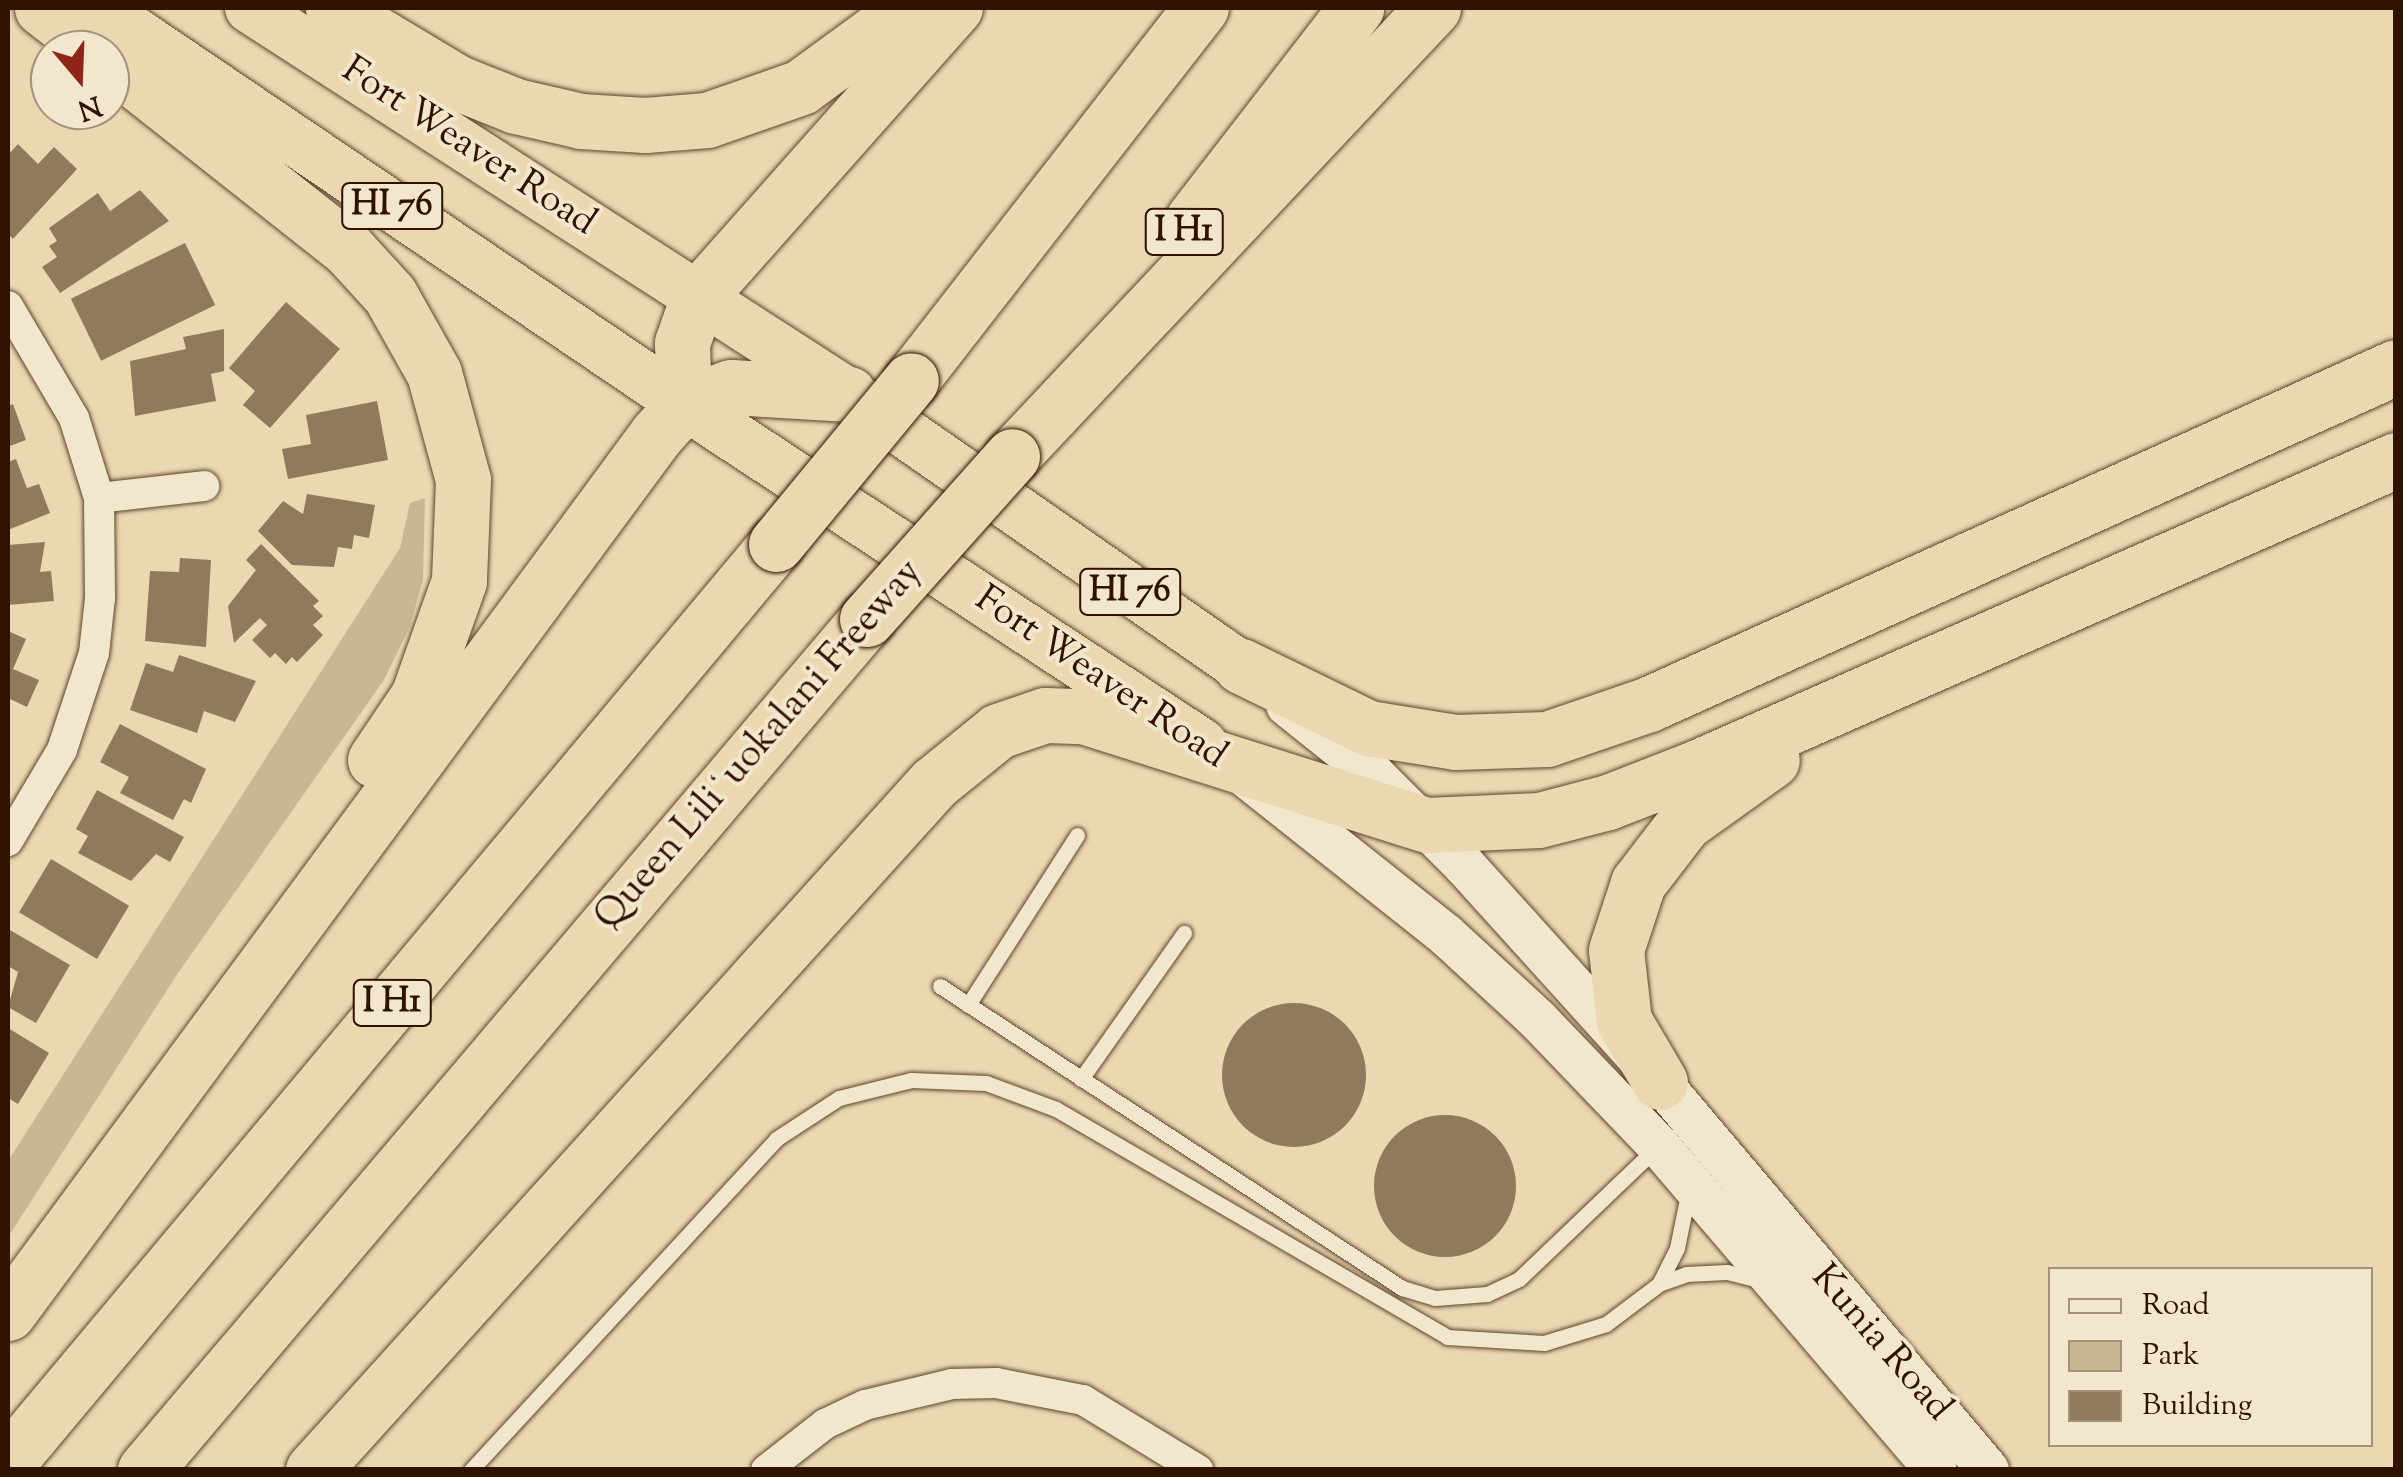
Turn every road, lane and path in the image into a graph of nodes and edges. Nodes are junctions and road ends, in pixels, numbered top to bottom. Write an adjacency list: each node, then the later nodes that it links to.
1 (42, 8): 10 (highway)
2 (99, 8): 16 (highway, Fort Weaver Road / HI 76)
3 (250, 8): 12 (highway, Fort Weaver Road / HI 76)
4 (332, 8): 5 (highway)
5 (909, 8)
6 (955, 8): 12 (highway)
7 (1201, 8): 39 (highway, I H1, bridge)
8 (1356, 8): 17 (highway, Queen Liliʻuokalani Freeway / I H1)
9 (1433, 8): 17 (highway)
10 (70, 30)
11 (130, 77): 32 (highway)
12 (698, 297): 15 (highway, Fort Weaver Road / HI 76); 16 (highway)
13 (8, 306): 20 (street)
14 (2396, 367): 21 (highway)
15 (849, 394): 16 (highway); 21 (highway, Fort Weaver Road / HI 76)
16 (684, 404): 23 (highway, Fort Weaver Road / HI 76); 32 (highway)
17 (1012, 456): 40 (highway, Queen Liliʻuokalani Freeway / I H1, bridge)
18 (2396, 460): 22 (highway)
19 (204, 486): 20 (street)
20 (99, 498): 26 (street)
21 (1240, 666): 24 (main road, Fort Weaver Road / HI 76)
22 (1875, 692): 24 (highway); 31 (highway)
23 (1219, 755): 24 (highway); 33 (main road, Fort Weaver Road / HI 76); 41 (highway)
24 (1427, 825): 31 (main road, Fort Weaver Road)
25 (1077, 835): 29 (lane)
26 (8, 840)
27 (1184, 933): 30 (lane)
28 (940, 986): 29 (lane)
29 (968, 1005): 30 (lane)
30 (1082, 1079): 33 (lane)
31 (1660, 1082): 35 (main road, Fort Weaver Road)
32 (152, 1110): 38 (highway)
33 (1659, 1146): 34 (main road, Fort Weaver Road / HI 76)
34 (1691, 1182): 35 (main road, Fort Weaver Road / HI 76); 36 (lane)
35 (1754, 1226): 37 (main road, Kunia Road); 46 (main road, Kunia Road)
36 (1659, 1284): 37 (lane); 42 (lane)
37 (1778, 1286): 45 (main road, Kunia Road)
38 (8, 1313)
39 (8, 1462)
40 (145, 1470)
41 (313, 1470)
42 (471, 1470)
43 (766, 1470): 44 (street)
44 (1198, 1470)
45 (1936, 1470)
46 (1988, 1470)

